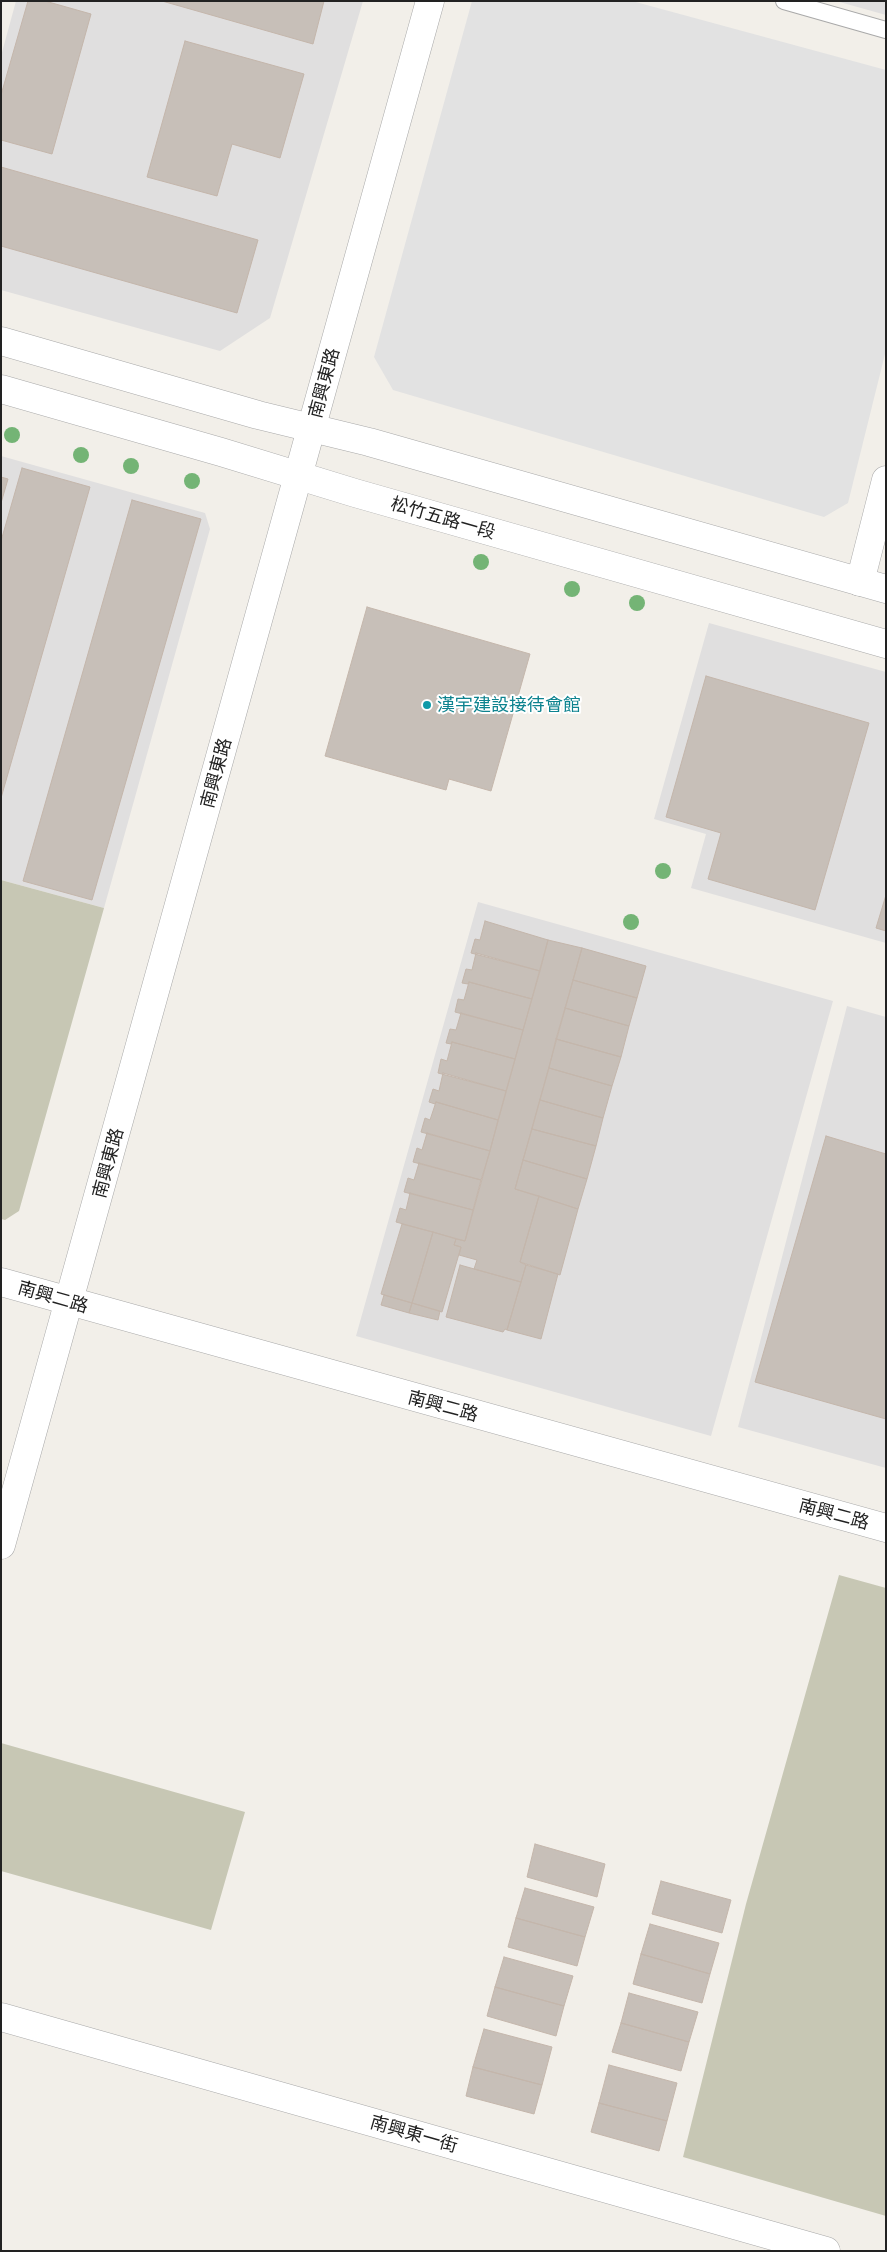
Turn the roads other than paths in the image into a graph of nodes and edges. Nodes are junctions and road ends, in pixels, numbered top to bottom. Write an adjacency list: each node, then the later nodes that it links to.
1 (430, 1): 6 (street, 南興東路)
2 (784, 1): 3 (lane)
3 (886, 30)
4 (1, 341): 6 (street)
5 (1, 389): 7 (street, 松竹五路一段)
6 (311, 429): 7 (street, 南興東路); 9 (street)
7 (298, 475): 11 (street, 松竹五路一段); 13 (street, 南興東路)
8 (886, 480): 9 (street)
9 (860, 582): 10 (street)
10 (886, 589)
11 (886, 644)
12 (1, 1282): 13 (street, 南興二路)
13 (69, 1302): 14 (street, 南興二路); 15 (street, 南興東路)
14 (886, 1528)
15 (1, 1545)
16 (1, 2017): 17 (street, 南興東一街)
17 (826, 2251)

